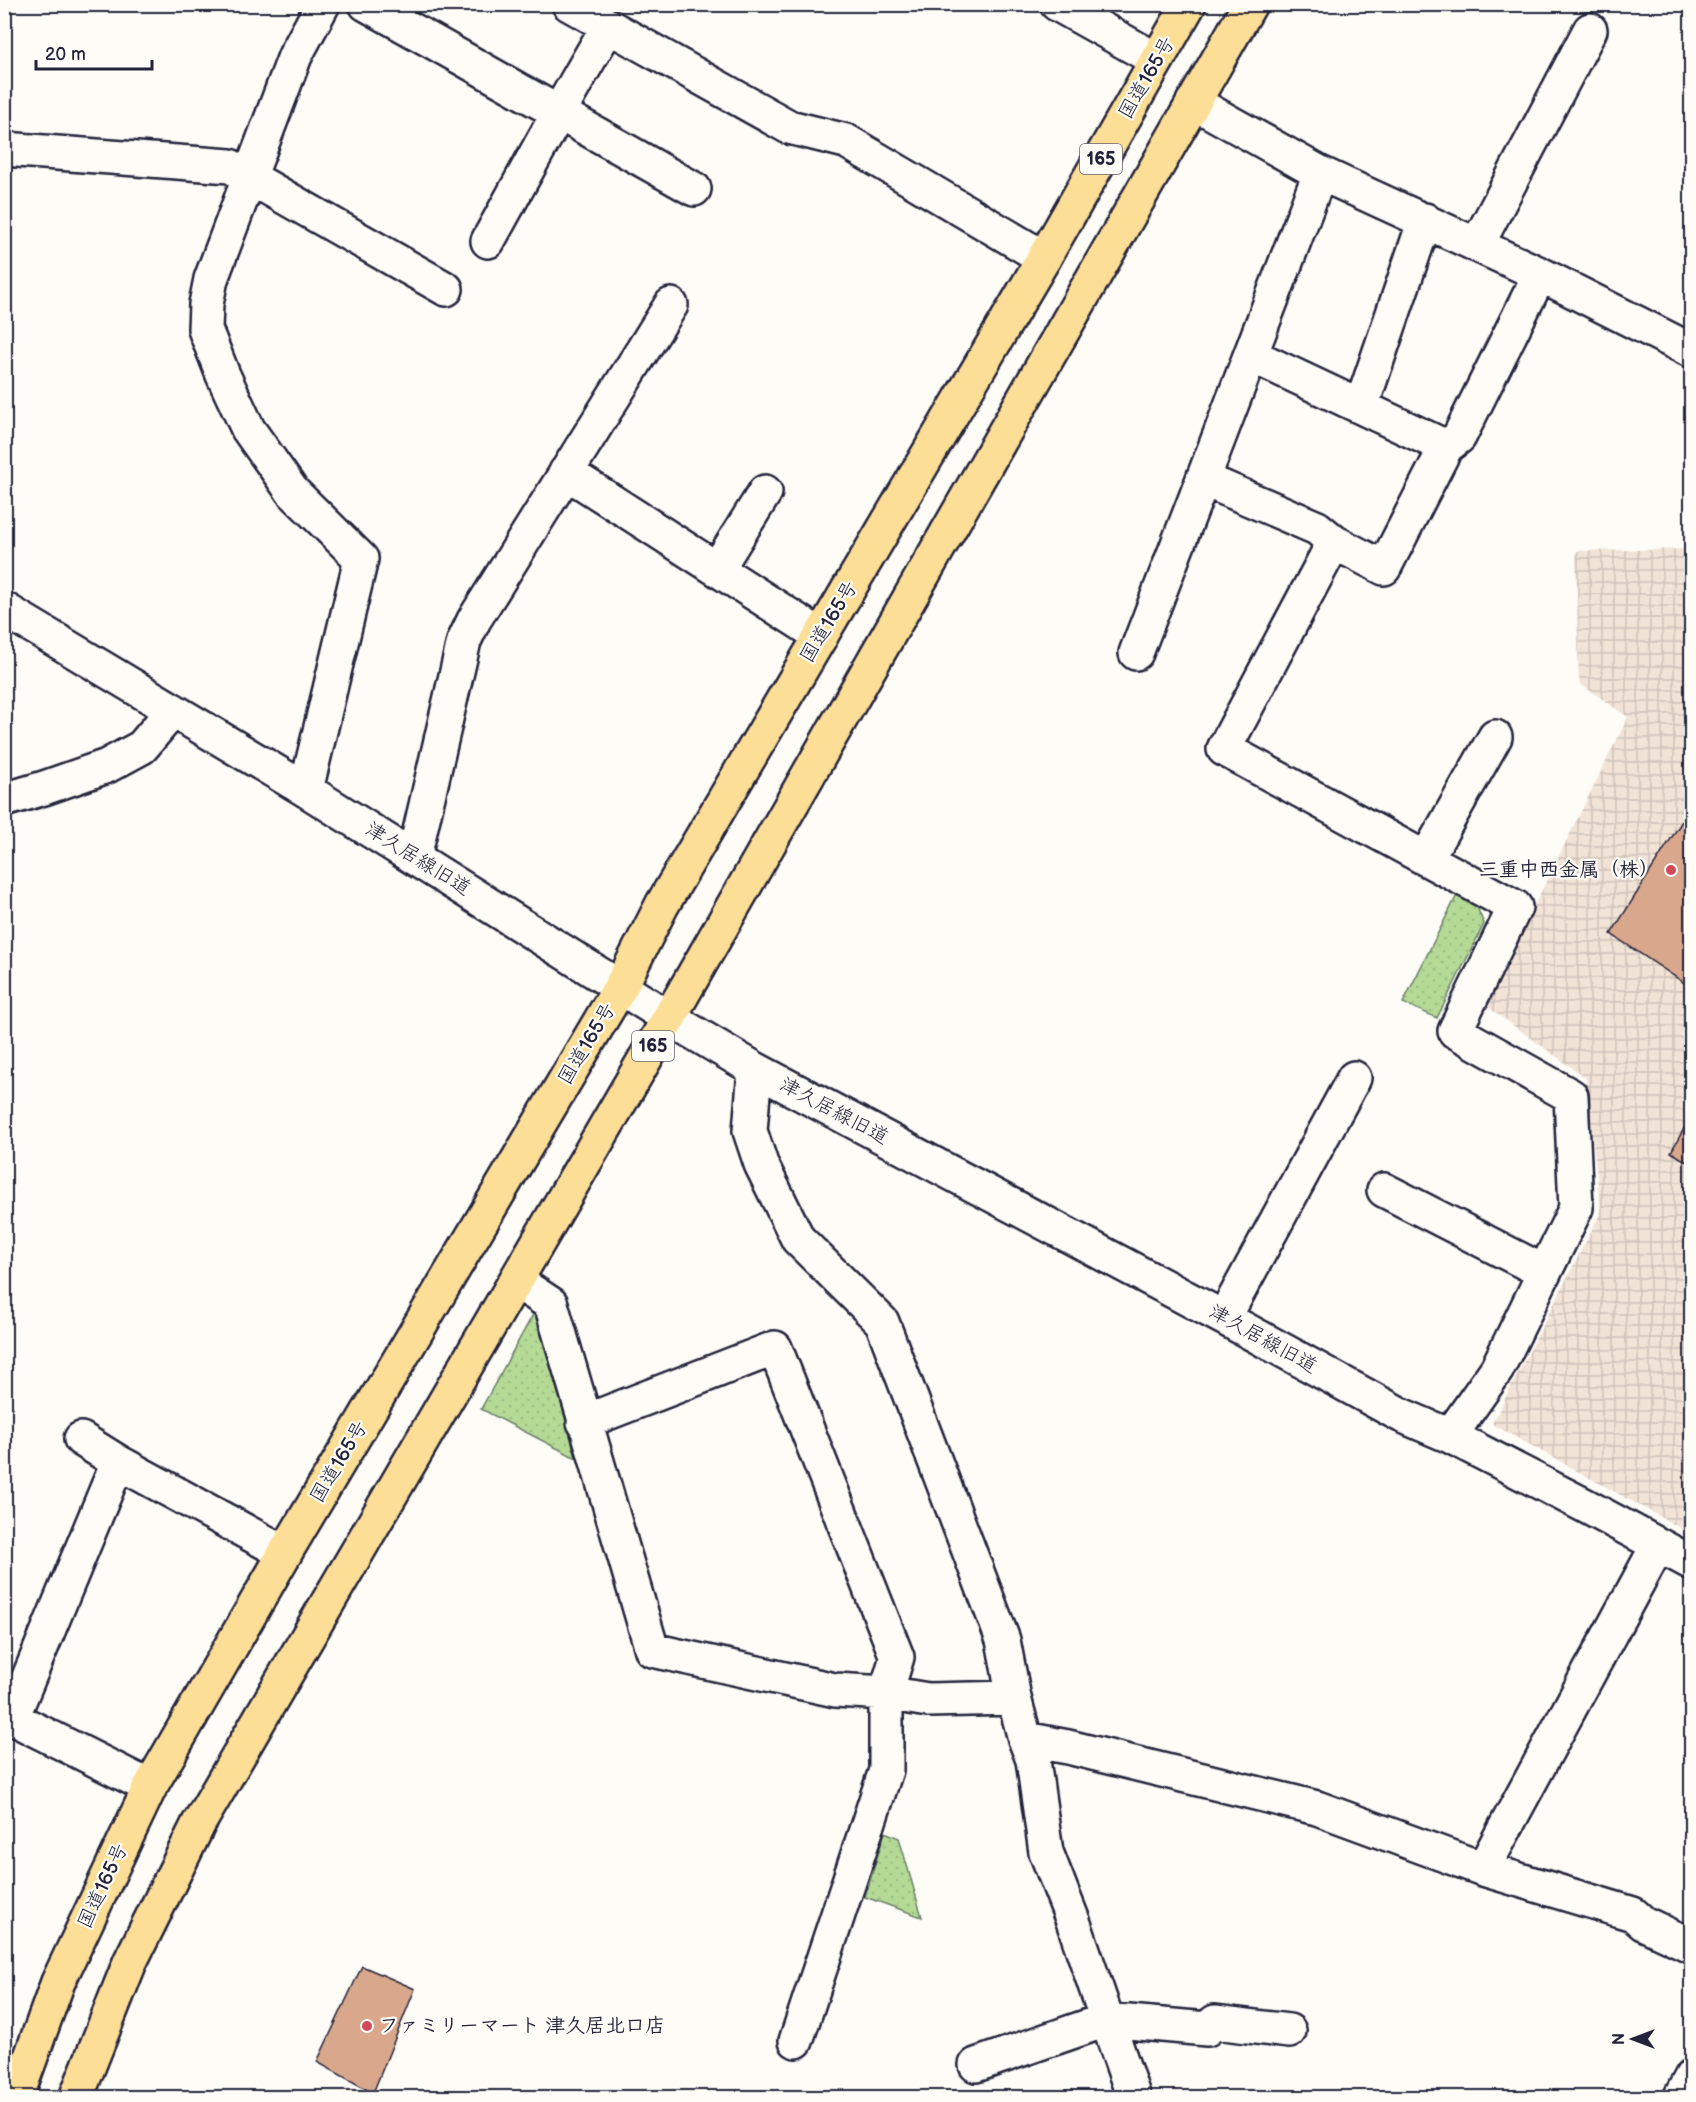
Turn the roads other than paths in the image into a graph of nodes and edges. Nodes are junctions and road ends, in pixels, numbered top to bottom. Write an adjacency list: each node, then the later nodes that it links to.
1 (323, 4): 14 (street)
2 (366, 4): 11 (street)
3 (569, 4): 7 (street)
4 (1057, 4): 9 (street)
5 (1189, 4): 9 (highway, 国道165号 / 165)
6 (1250, 4): 10 (highway, 165)
7 (608, 27): 11 (street); 19 (street)
8 (1590, 30): 18 (street)
9 (1157, 60): 19 (highway, 国道165号 / 165)
10 (1193, 102): 13 (street); 42 (highway, 165)
11 (558, 111): 15 (street); 17 (street)
12 (4, 149): 14 (street)
13 (1320, 173): 16 (street); 24 (street)
14 (250, 178): 21 (street); 37 (street)
15 (694, 189)
16 (1425, 220): 18 (street); 25 (street)
17 (488, 241)
18 (1477, 245): 20 (street)
19 (1044, 258): 33 (highway, 国道165号 / 165)
20 (1540, 274): 23 (street); 26 (street)
21 (446, 289)
22 (671, 304): 27 (street)
23 (1692, 351)
24 (1251, 356): 25 (street); 28 (street)
25 (1361, 407): 26 (street)
26 (1446, 447): 30 (street)
27 (566, 472): 31 (street); 39 (street)
28 (1203, 479): 30 (street); 34 (street)
29 (765, 492): 31 (street)
30 (1334, 542): 40 (street)
31 (717, 569): 33 (street)
32 (4, 609): 35 (street, 津久居線旧道)
33 (821, 636): 41 (highway, 国道165号 / 165)
34 (1136, 653)
35 (173, 710): 37 (street, 津久居線旧道); 38 (street)
36 (1495, 737): 40 (street)
37 (306, 790): 39 (street, 津久居線旧道)
38 (4, 800)
39 (414, 857): 41 (street, 津久居線旧道)
40 (1426, 858): 46 (street)
41 (621, 986): 42 (street, 津久居線旧道); 54 (highway, 国道165号 / 165)
42 (669, 1018): 43 (street, 津久居線旧道); 47 (highway, 165)
43 (755, 1069): 48 (street, 津久居線旧道); 57 (street)
44 (1354, 1078): 48 (street)
45 (1384, 1190): 46 (street)
46 (1544, 1272): 50 (street)
47 (516, 1281): 49 (street); 69 (highway, 165)
48 (1224, 1318): 50 (street, 津久居線旧道)
49 (584, 1422): 56 (street); 56 (street)
50 (1450, 1436): 53 (street, 津久居線旧道)
51 (81, 1439): 52 (street)
52 (118, 1462): 54 (street); 58 (street)
53 (1658, 1545): 55 (street, 津久居線旧道); 61 (street)
54 (285, 1552): 60 (highway, 国道165号 / 165)
55 (1692, 1563)
56 (886, 1693): 57 (street); 65 (street)
57 (1014, 1698): 59 (street)
58 (8, 1716): 60 (street)
59 (1024, 1739): 61 (street); 63 (street)
60 (150, 1786): 68 (highway, 国道165号 / 165)
61 (1483, 1869): 62 (street)
62 (1692, 1946)
63 (1106, 2019): 64 (street); 66 (street); 70 (street)
64 (1289, 2031)
65 (796, 2041)
66 (976, 2065)
67 (1692, 2076): 71 (street)
68 (16, 2097)
69 (76, 2097)
70 (1134, 2097)
71 (1680, 2097)

